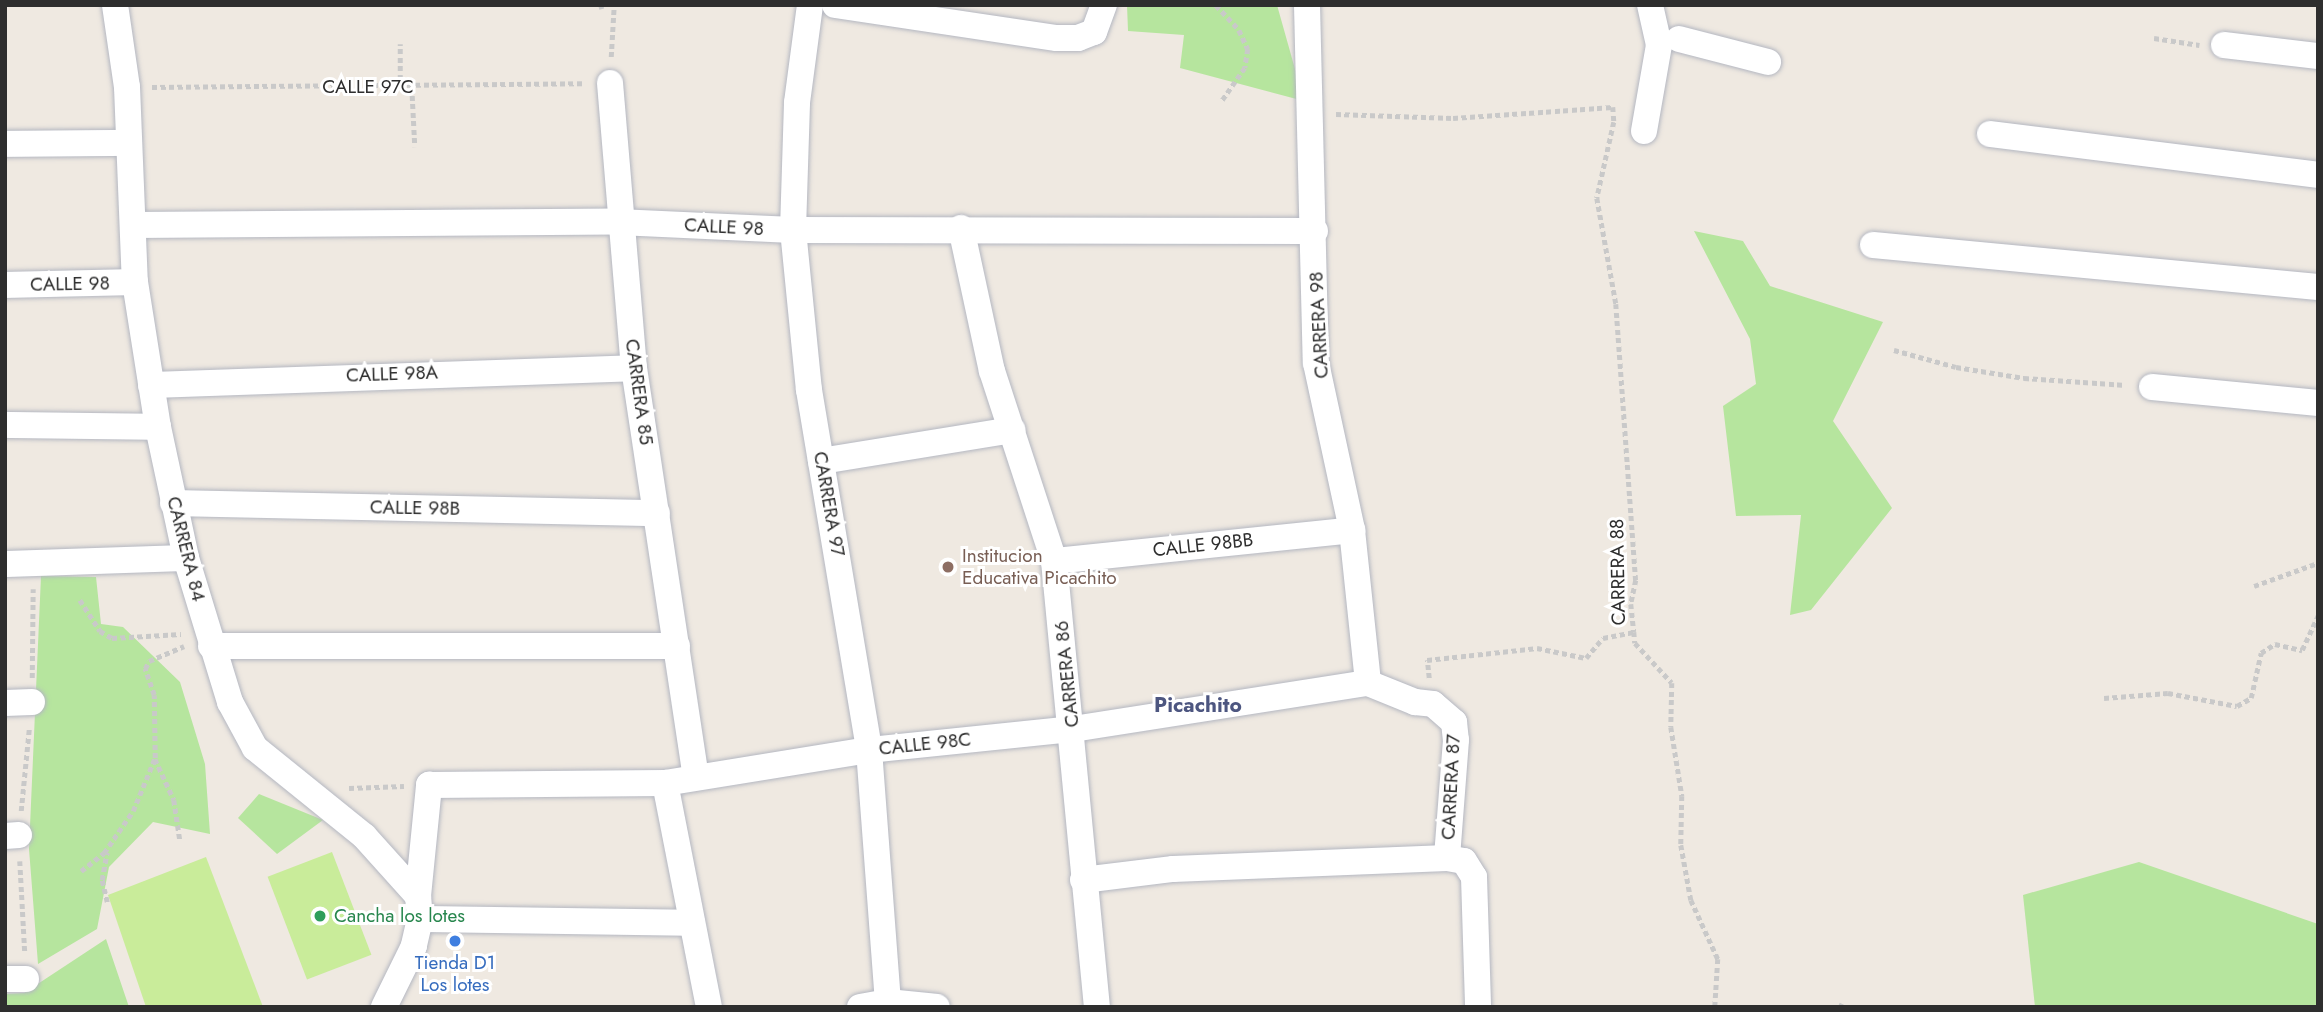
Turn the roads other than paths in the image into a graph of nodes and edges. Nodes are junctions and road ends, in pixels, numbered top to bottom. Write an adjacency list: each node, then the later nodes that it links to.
1 (115, 5): 14 (street, CARRERA 84)
2 (810, 5): 20 (street, CARRERA 97)
3 (835, 5): 4 (street)
4 (1104, 5)
5 (1307, 5): 21 (street, CARRERA 98)
6 (1650, 5): 12 (street)
7 (1679, 39): 10 (street)
8 (2224, 45): 9 (street)
9 (2318, 57)
10 (1768, 62)
11 (610, 83): 17 (street, CARRERA 85)
12 (1644, 131)
13 (1990, 134): 16 (street)
14 (127, 143): 15 (street); 18 (street, CARRERA 84)
15 (5, 144)
16 (2318, 174)
17 (618, 222): 18 (street, CALLE 98); 20 (street, CALLE 98); 26 (street, CARRERA 85)
18 (133, 225): 23 (street, CARRERA 84)
19 (961, 228): 20 (street, CALLE 98); 21 (street, CALLE 98); 32 (street, CARRERA 86)
20 (793, 230): 33 (street, CARRERA 97)
21 (1315, 231): 36 (street, CARRERA 98)
22 (1873, 245): 25 (street)
23 (135, 282): 24 (street, CALLE 98); 27 (street, CARRERA 84)
24 (5, 285)
25 (2318, 287)
26 (634, 368): 27 (street, CALLE 98A); 35 (street, CARRERA 85)
27 (151, 385): 31 (street, CARRERA 84)
28 (2152, 387): 29 (street)
29 (2318, 403)
30 (5, 425): 31 (street)
31 (158, 427): 34 (street, CARRERA 84)
32 (1013, 430): 33 (street); 38 (street, CARRERA 86)
33 (821, 461): 46 (street, CARRERA 97)
34 (173, 503): 35 (street, CALLE 98B); 37 (street, CARRERA 84)
35 (657, 513): 41 (street, CARRERA 85)
36 (1352, 530): 38 (street, CALLE 98BB); 42 (street, CARRERA 98)
37 (186, 558): 39 (street); 40 (street, CARRERA 84)
38 (1054, 561): 45 (street, CARRERA 86)
39 (5, 564)
40 (208, 637): 41 (street); 51 (street, CARRERA 84)
41 (677, 646): 47 (street, CARRERA 85)
42 (1368, 683): 45 (street, CALLE 98C); 49 (street, CARRERA 87)
43 (32, 702): 44 (street)
44 (5, 703)
45 (1073, 729): 46 (street, CALLE 98C); 50 (street, CARRERA 86)
46 (869, 750): 47 (street, CALLE 98C); 53 (street, CARRERA 97)
47 (696, 776): 48 (street, CALLE 98C)
48 (666, 783): 51 (street, CALLE 98C); 52 (street)
49 (1447, 859): 50 (street); 59 (street, CARRERA 87)
50 (1083, 880): 58 (street, CARRERA 86)
51 (419, 908): 52 (street); 54 (street)
52 (692, 923): 55 (street)
53 (888, 1002): 56 (street); 57 (street)
54 (384, 1007)
55 (709, 1007)
56 (860, 1007)
57 (937, 1007)
58 (1097, 1007)
59 (1478, 1007)

